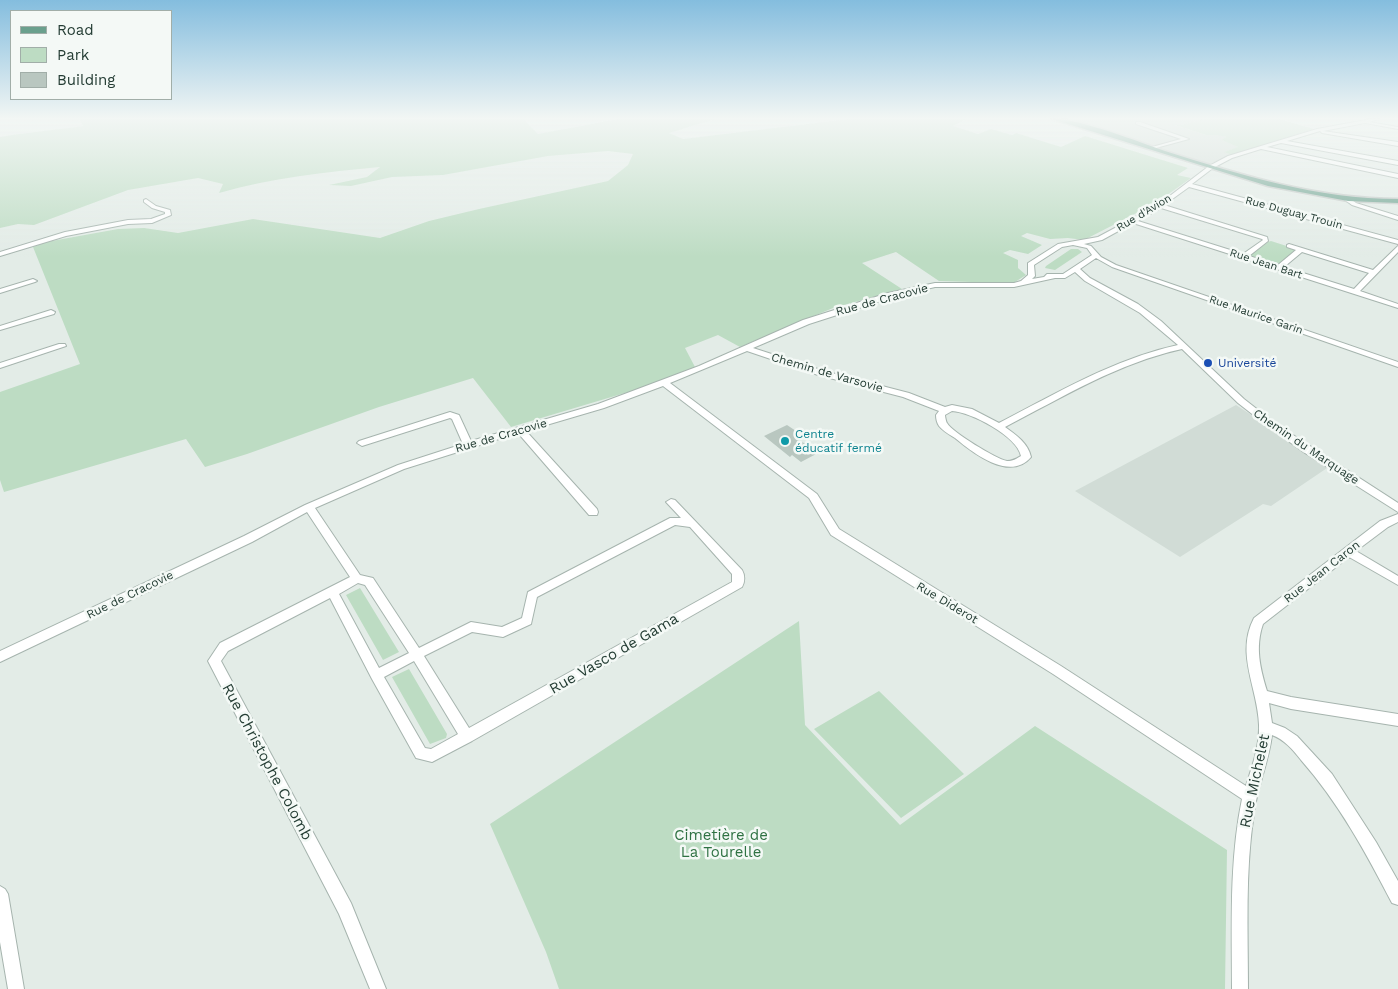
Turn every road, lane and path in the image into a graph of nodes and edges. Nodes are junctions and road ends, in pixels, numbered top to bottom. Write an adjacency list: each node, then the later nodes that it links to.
1 (1203, 165): 4 (main road)
2 (1216, 165): 4 (street, Rue d'Avion)
3 (1344, 165): 5 (street)
4 (1211, 168): 6 (street, Rue d'Avion); 7 (main road)
5 (1398, 176)
6 (1189, 185): 10 (street, Rue d'Avion); 14 (street, Rue Duguay Trouin)
7 (1347, 199): 9 (main road); 11 (street)
8 (146, 201): 20 (street)
9 (1398, 201)
10 (1160, 206): 12 (street, Rue d'Avion); 21 (street)
11 (1398, 218)
12 (1133, 221): 13 (street, Rue d'Avion); 21 (street, Rue Jean Bart)
13 (1100, 239): 15 (street, Rue d'Avion); 19 (street, Rue d'Avion)
14 (1398, 242)
15 (1076, 244): 19 (street, Rue Maurice Garin); 26 (street, Rue d'Avion)
16 (1289, 246): 18 (street)
17 (1398, 248): 27 (street)
18 (1301, 250): 24 (street); 27 (street)
19 (1095, 252): 22 (street); 23 (street, Rue Maurice Garin)
20 (0, 254)
21 (1244, 257): 24 (street, Rue Jean Bart)
22 (1083, 264): 23 (street, Rue Maurice Garin); 25 (street)
23 (1114, 266): 41 (street, Rue Maurice Garin)
24 (1279, 268): 34 (street, Rue Jean Bart)
25 (1076, 269): 29 (street); 32 (street, Chemin du Marquage)
26 (1032, 270): 28 (street); 31 (street)
27 (1375, 273): 34 (street)
28 (1052, 276): 29 (street, Chemin du Marquage); 31 (street, Rue de Cracovie)
29 (1061, 277): 32 (street, Chemin du Marquage)
30 (33, 281): 33 (street)
31 (1023, 283): 40 (street, Rue de Cracovie)
32 (1098, 285): 39 (street, Chemin du Marquage)
33 (0, 291)
34 (1354, 293): 35 (street, Rue Jean Bart)
35 (1398, 306)
36 (51, 312): 37 (street)
37 (0, 328)
38 (62, 346): 42 (street)
39 (1184, 346): 45 (street); 49 (street, Chemin du Marquage)
40 (748, 349): 43 (street, Rue de Cracovie); 44 (street, Chemin de Varsovie)
41 (1398, 365)
42 (0, 366)
43 (665, 383): 46 (street, Rue de Cracovie); 68 (street, Rue Diderot)
44 (944, 410): 45 (street); 45 (street)
45 (999, 427)
46 (520, 430): 48 (street, Rue de Cracovie); 53 (street)
47 (362, 443): 48 (street)
48 (468, 445): 51 (street, Rue de Cracovie)
49 (1377, 495): 52 (street, Chemin du Marquage); 54 (street, Chemin du Marquage)
50 (671, 502): 55 (street, Rue Vasco de Gama)
51 (309, 507): 57 (street); 62 (street, Rue de Cracovie)
52 (1398, 508)
53 (593, 512)
54 (1398, 517): 56 (street, Rue Jean Caron)
55 (693, 524): 61 (street); 67 (street, Rue Vasco de Gama)
56 (1349, 552): 58 (street); 60 (street, Rue Jean Caron)
57 (358, 579): 59 (street); 61 (street)
58 (1398, 581)
59 (332, 592): 63 (street); 72 (street, Rue Christophe Colomb)
60 (1252, 634): 64 (street, Rue Michelet)
61 (417, 655): 63 (street); 67 (street)
62 (0, 657)
63 (376, 675): 67 (street, Rue Vasco de Gama)
64 (1262, 696): 65 (street); 66 (street, Rue Michelet)
65 (1398, 720)
66 (1266, 727): 68 (street, Rue Michelet); 70 (street)
67 (468, 737)
68 (1251, 797): 73 (street, Rue Michelet)
69 (0, 894): 71 (street)
70 (1398, 897)
71 (16, 989)
72 (378, 989)
73 (1240, 989)

